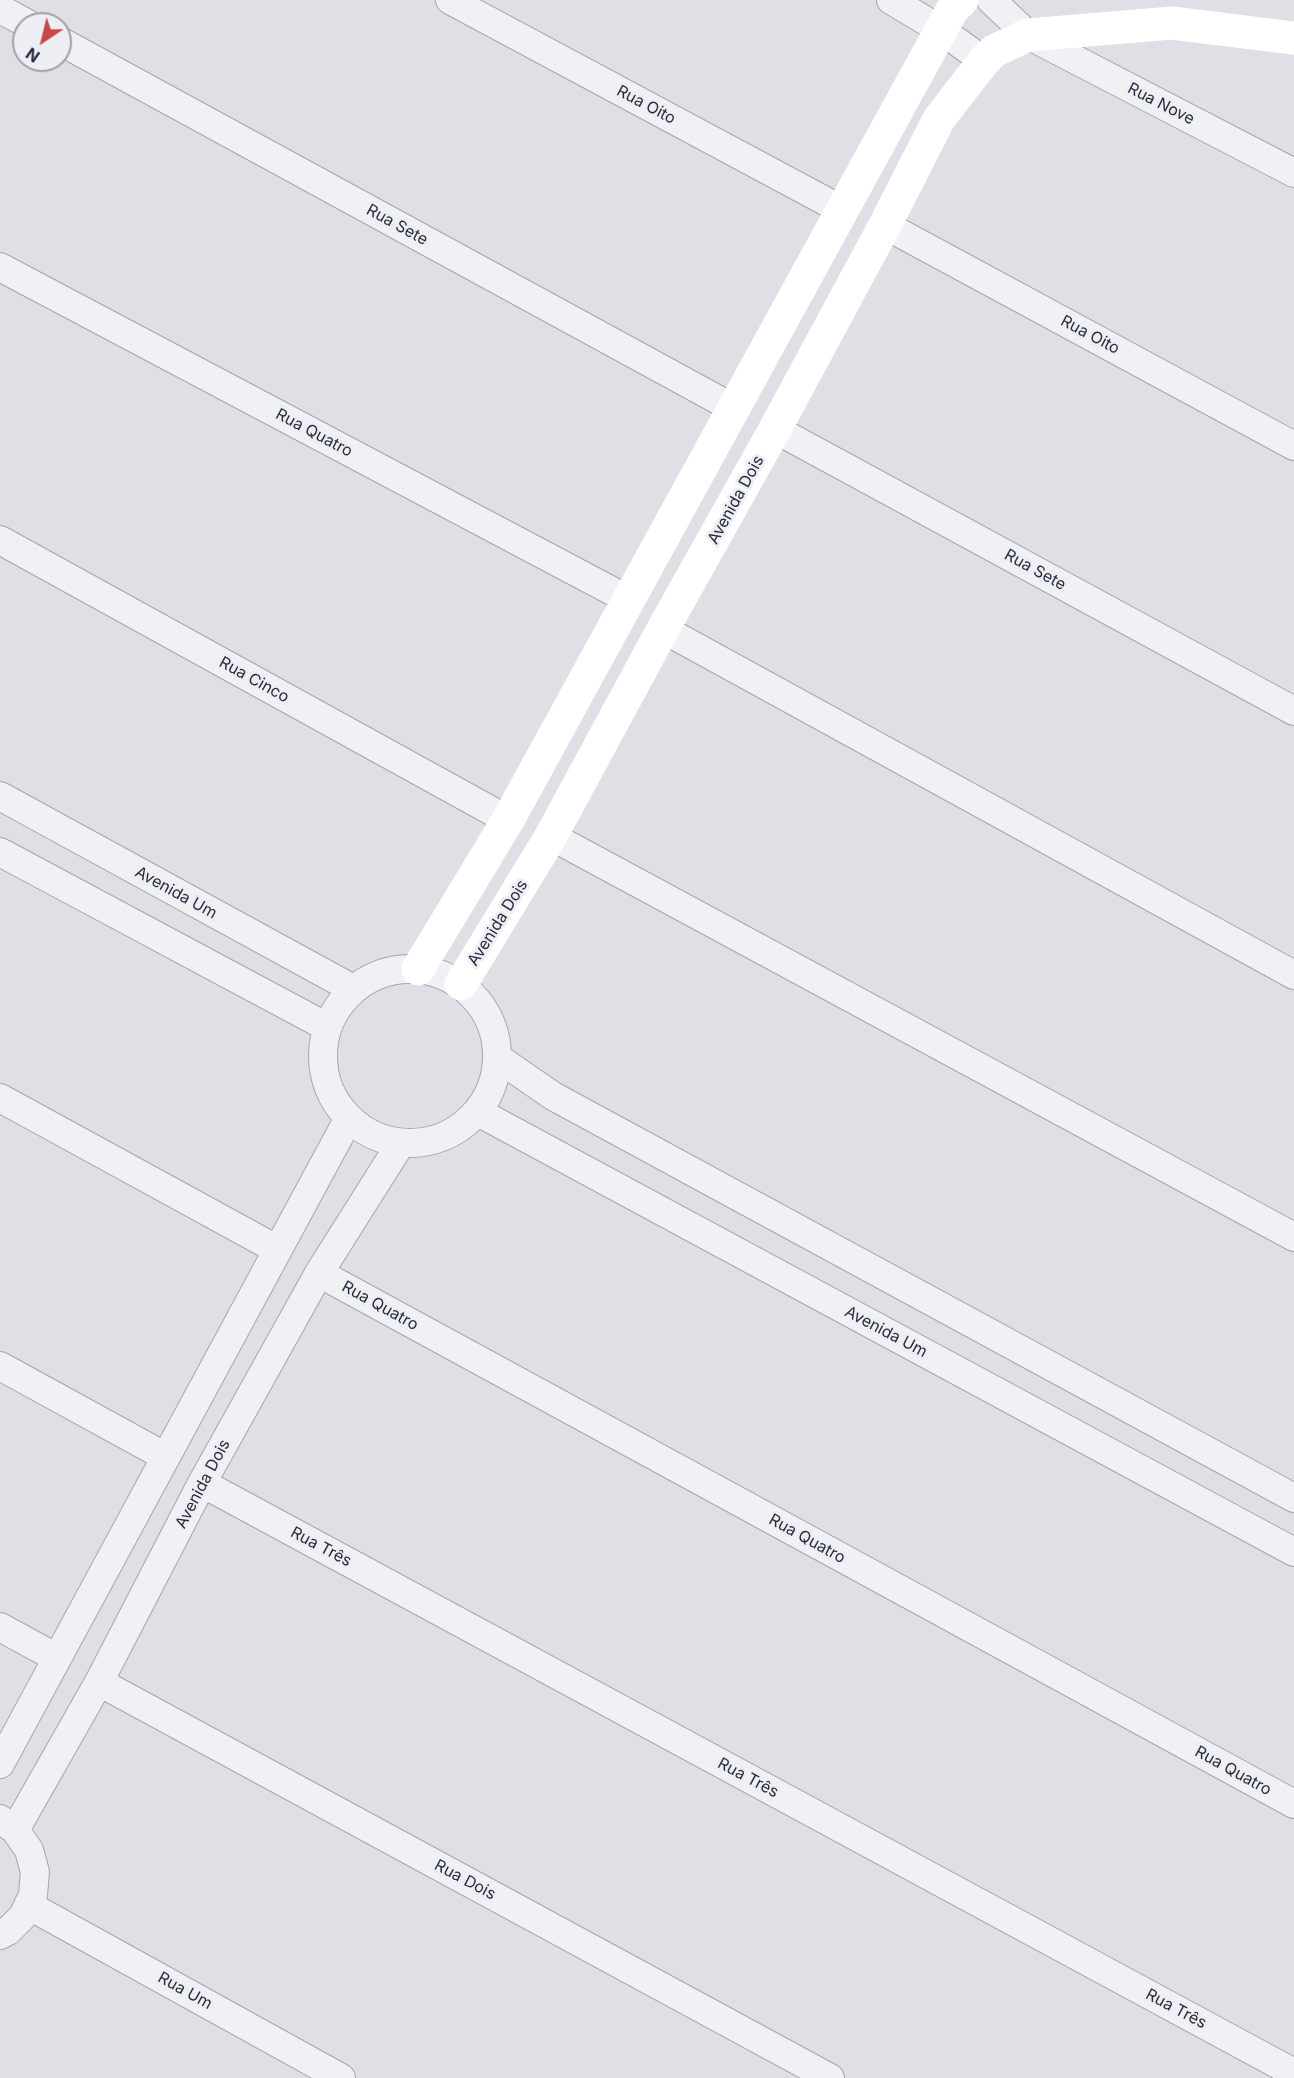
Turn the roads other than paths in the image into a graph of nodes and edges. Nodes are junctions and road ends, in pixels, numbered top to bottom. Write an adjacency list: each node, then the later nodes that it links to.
1 (450, 0): 11 (street, Rua Oito)
2 (891, 0): 5 (street)
3 (962, 0): 5 (street)
4 (991, 0): 6 (street, Rua Nove)
5 (941, 30): 9 (street); 11 (street)
6 (1028, 35): 7 (street); 9 (street, Avenida Dois); 10 (street, Rua Nove)
7 (1294, 38)
8 (72, 48): 14 (street, Rua Sete)
9 (984, 61): 12 (street, Avenida Dois)
10 (1294, 173)
11 (842, 210): 14 (street)
12 (885, 225): 15 (street, Avenida Dois); 16 (street, Rua Oito)
13 (0, 267): 18 (street, Rua Quatro)
14 (733, 408): 18 (street)
15 (775, 429): 19 (street, Avenida Dois); 20 (street, Rua Sete)
16 (1294, 446)
17 (0, 540): 22 (street, Rua Cinco)
18 (628, 600): 22 (street)
19 (663, 629): 23 (street, Avenida Dois); 26 (street)
20 (1294, 711)
21 (0, 796): 28 (street, Avenida Um)
22 (508, 820): 25 (street)
23 (551, 836): 27 (street, Avenida Dois); 35 (street)
24 (0, 852): 29 (street)
25 (418, 969): 27 (street); 28 (street)
26 (1294, 975)
27 (461, 984): 30 (street)
28 (353, 989): 29 (street)
29 (327, 1027): 33 (street)
30 (498, 1058): 32 (street); 41 (street)
31 (0, 1098): 36 (street)
32 (478, 1112): 34 (street); 42 (street, Avenida Um)
33 (350, 1118): 34 (street); 36 (street)
34 (401, 1143): 37 (street, Avenida Dois)
35 (1294, 1237)
36 (278, 1250): 39 (street)
37 (319, 1273): 40 (street, Avenida Dois); 47 (street, Rua Quatro)
38 (0, 1366): 39 (street)
39 (166, 1457): 44 (street)
40 (202, 1483): 45 (street, Avenida Dois); 51 (street, Rua Três)
41 (1294, 1498)
42 (1294, 1552)
43 (0, 1627): 44 (street)
44 (57, 1658): 46 (street)
45 (99, 1682): 48 (street, Avenida Dois); 53 (street, Rua Dois)
46 (0, 1764)
47 (1294, 1804)
48 (8, 1825): 49 (street)
49 (28, 1905): 50 (street); 52 (street, Rua Um)
50 (0, 1935)
51 (1294, 2073)
52 (341, 2078)
53 (830, 2078)

